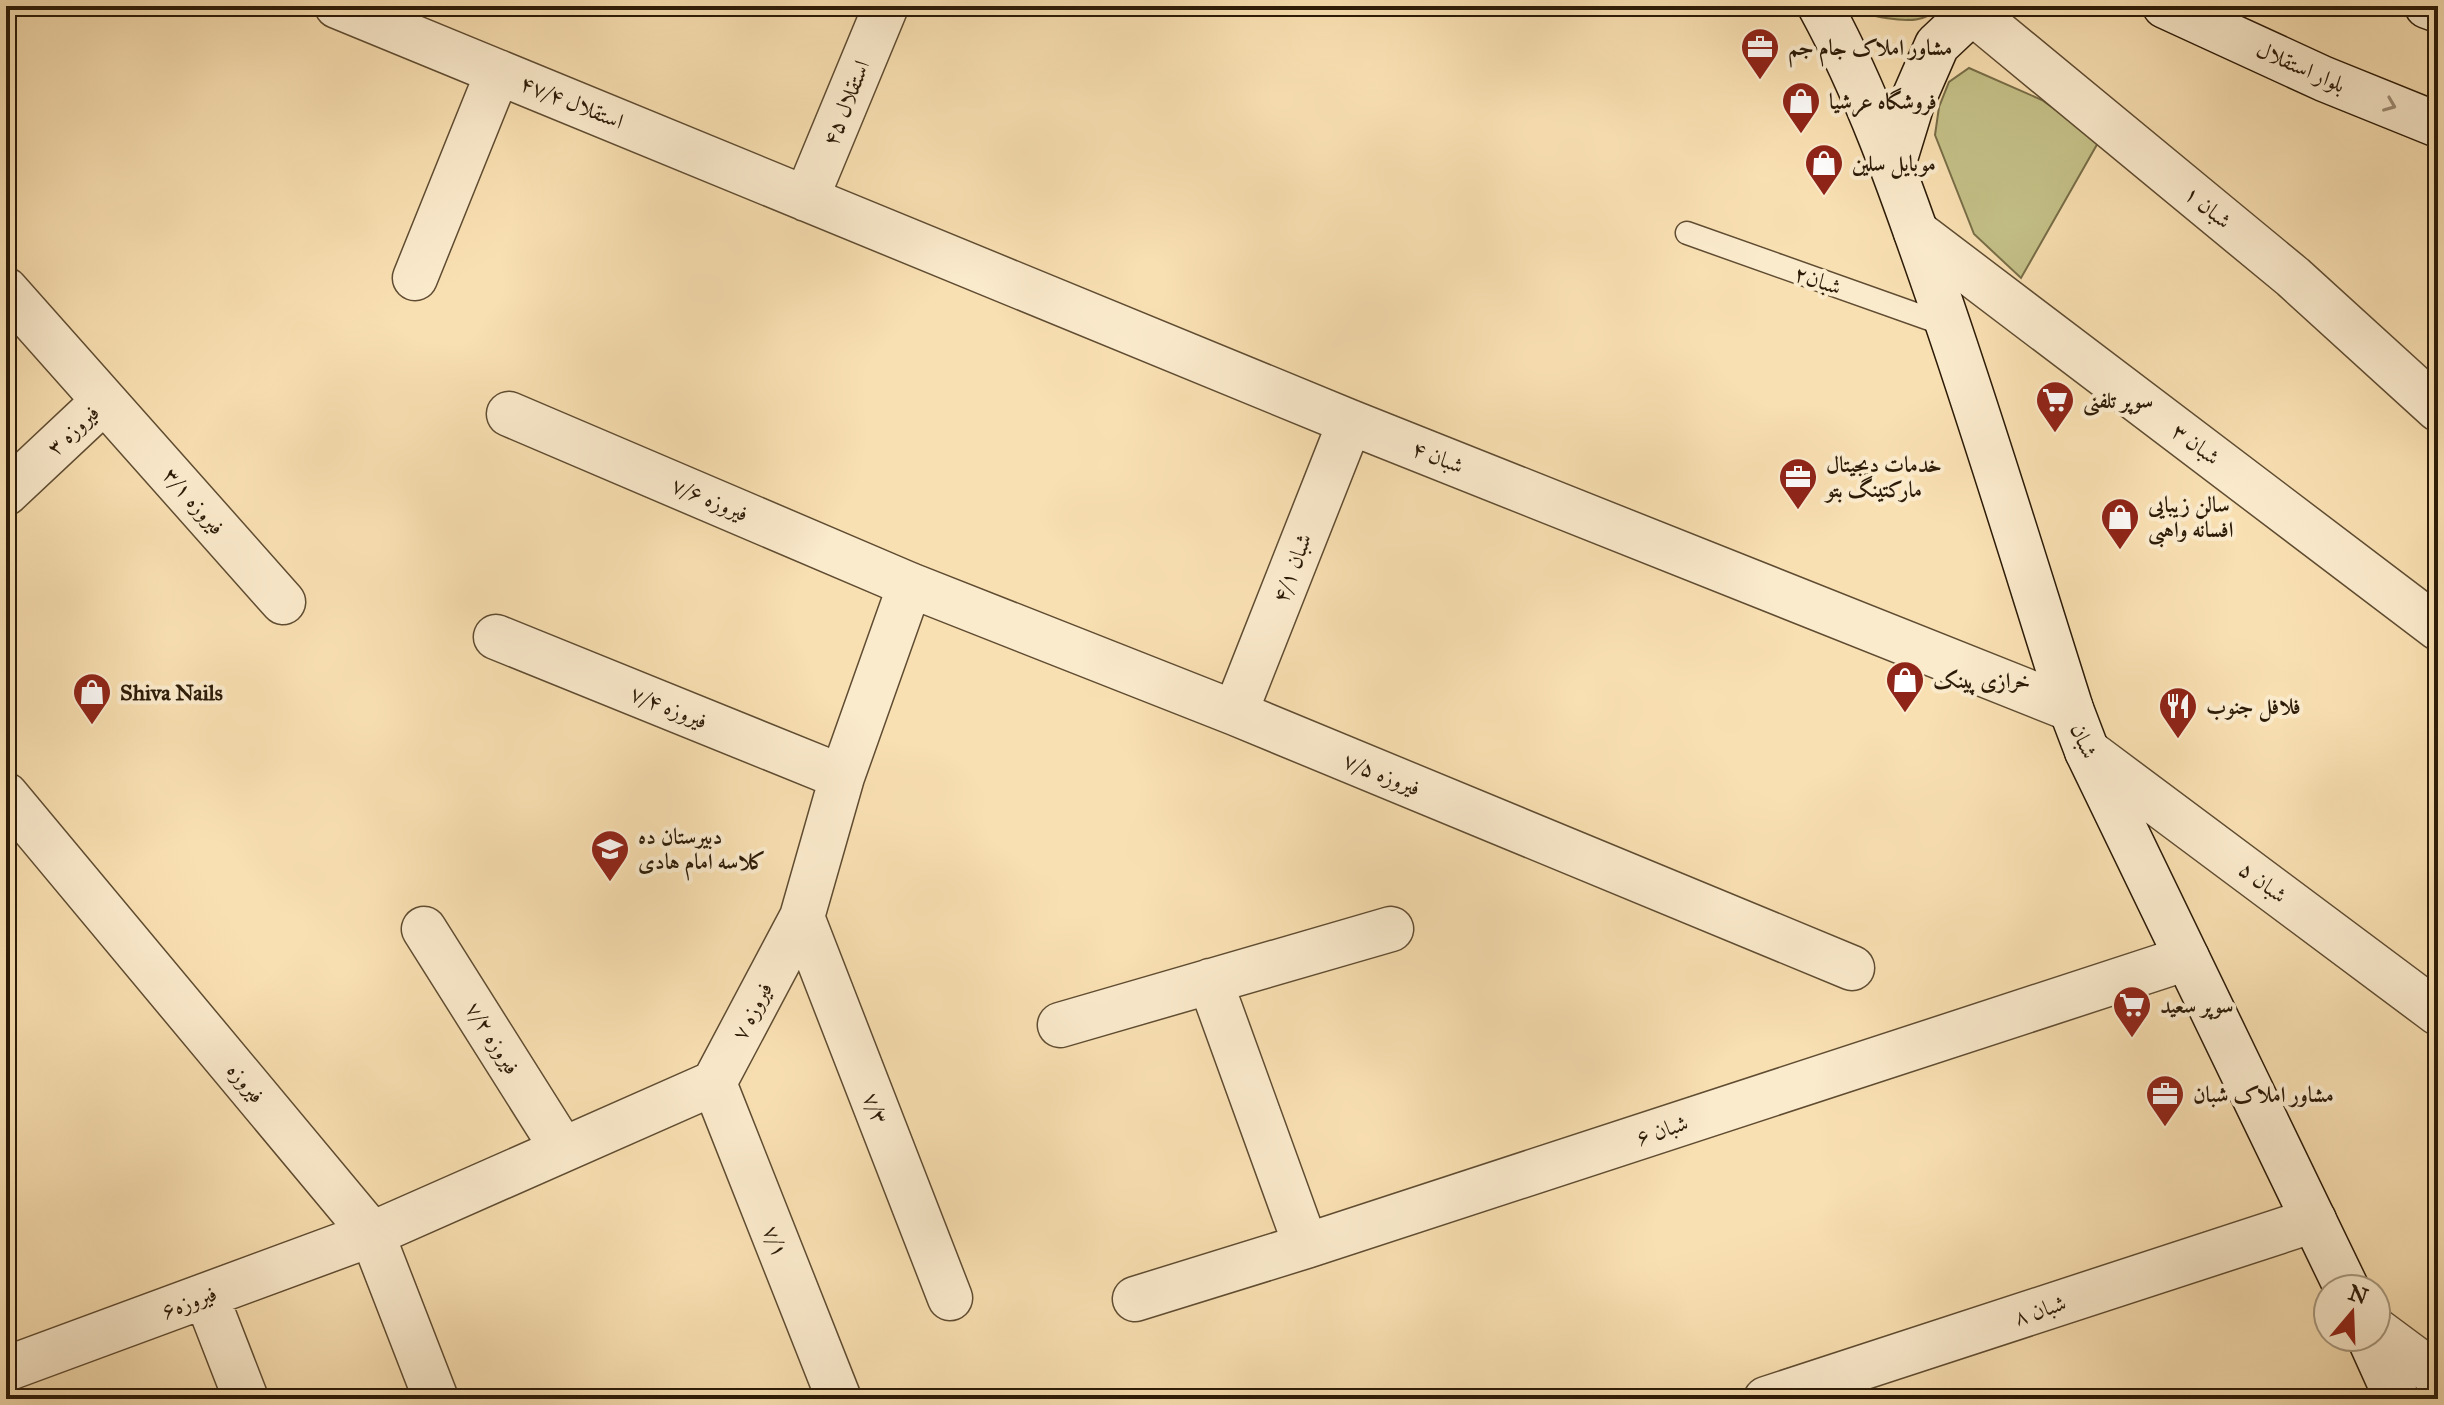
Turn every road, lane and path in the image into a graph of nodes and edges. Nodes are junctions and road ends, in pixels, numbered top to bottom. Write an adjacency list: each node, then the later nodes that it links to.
1 (337, 6): 8 (street, ۴۷/۴ استقلال)
2 (886, 6): 11 (street, ۴۵ استقلال)
3 (1820, 6): 10 (street, شبان)
4 (2165, 6): 9 (street, بلوار استقلال, one-way to 9)
5 (2427, 6): 7 (street)
6 (1982, 9): 10 (street); 18 (street, ۱ شبان)
7 (2438, 10)
8 (498, 72): 11 (street, ۴۷/۴ استقلال); 14 (street)
9 (2438, 125)
10 (1893, 165): 12 (street, شبان)
11 (806, 199): 20 (street, ۴ شبان)
12 (1916, 232): 16 (street, شبان); 24 (street, ۳ شبان)
13 (1687, 233): 16 (lane, شبان۲)
14 (415, 278)
15 (6, 290): 17 (street, ۳/۱ فیروزه)
16 (1949, 326): 26 (street, شبان)
17 (104, 401): 21 (street, ۳ فیروزه); 23 (street, ۳/۱ فیروزه)
18 (2438, 409)
19 (509, 414): 22 (street, ۷/۶ فیروزه)
20 (1350, 422): 26 (street, ۴ شبان); 27 (street, ۴/۱ شبان)
21 (6, 493)
22 (910, 585): 27 (street, ۷/۵ فیروزه); 29 (street, ۷ فیروزه)
23 (283, 602)
24 (2438, 628)
25 (496, 637): 29 (street, ۷/۴ فیروزه)
26 (2071, 709): 28 (street, شبان)
27 (1235, 713): 35 (street, ۷/۵ فیروزه)
28 (2087, 751): 34 (street, شبان); 37 (street, ۵ شبان)
29 (842, 777): 31 (street, ۷ فیروزه)
30 (6, 795): 42 (street, فیروزه)
31 (802, 917): 39 (street, ۷ فیروزه); 46 (street, ۷/۳)
32 (424, 929): 40 (street, ۷/۲ فیروزه)
33 (1391, 929): 36 (street)
34 (2187, 958): 41 (street, شبان); 43 (street, ۶ شبان)
35 (1852, 968)
36 (1210, 981): 38 (street); 43 (street)
37 (2438, 1013)
38 (1060, 1025)
39 (714, 1083): 40 (street); 54 (street, ۷/۱)
40 (562, 1148): 42 (street)
41 (2314, 1220): 44 (street, شبان); 55 (street, ۸ شبان)
42 (372, 1234): 45 (street, فیروزه۶); 53 (street, فیروزه)
43 (1306, 1246): 47 (street, ۶ شبان)
44 (2339, 1273)
45 (206, 1296): 50 (street, فیروزه۶); 52 (street)
46 (950, 1298)
47 (1135, 1299)
48 (2392, 1342): 51 (street)
49 (2376, 1353): 56 (street)
50 (6, 1369)
51 (2438, 1376)
52 (246, 1399)
53 (436, 1399)
54 (839, 1399)
55 (1766, 1399)
56 (2397, 1399)

